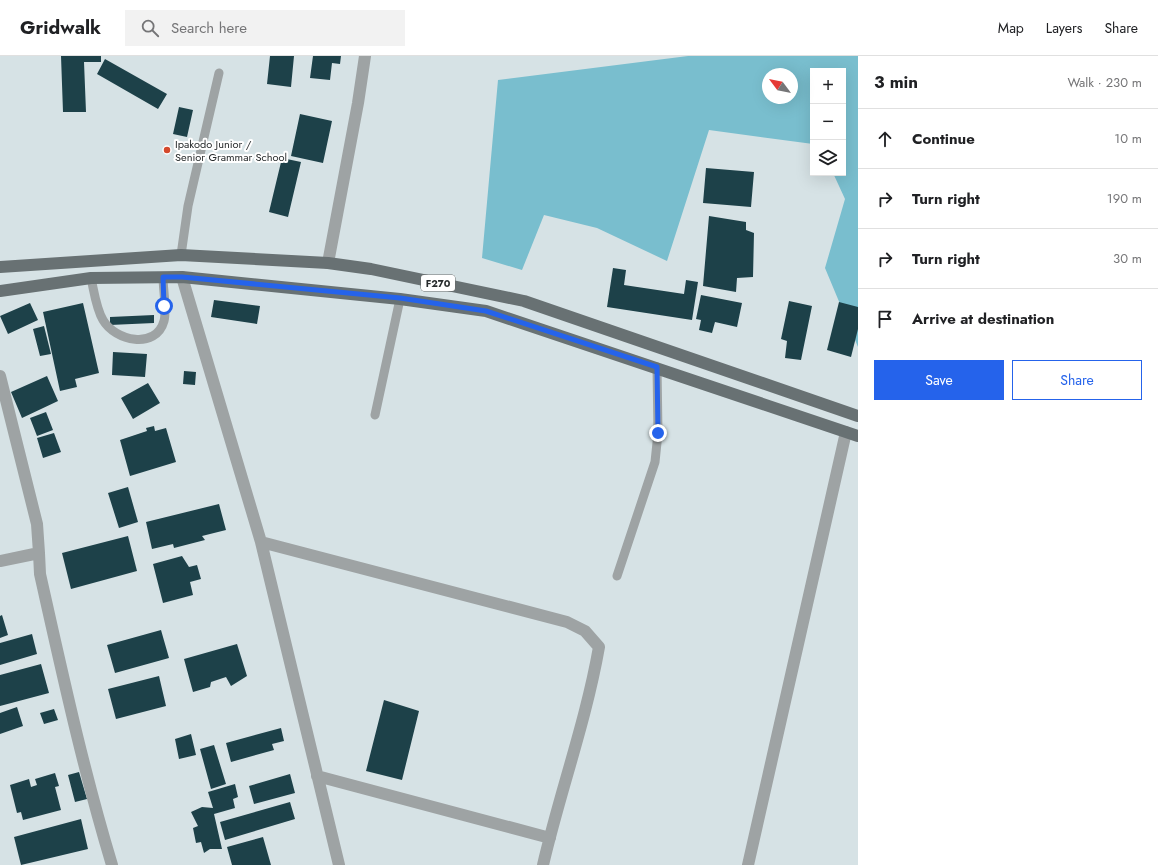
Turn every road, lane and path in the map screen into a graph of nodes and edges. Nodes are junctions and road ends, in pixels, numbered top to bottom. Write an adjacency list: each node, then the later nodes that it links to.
1 (364, 56): 4 (street)
2 (220, 73): 3 (lane)
3 (181, 255): 4 (main road, F270); 5 (main road, F270)
4 (328, 264): 14 (main road, F270)
5 (0, 267)
6 (163, 277): 7 (main road, F270); 8 (main road, F270); 8 (lane)
7 (182, 277): 10 (main road, F270); 17 (street)
8 (91, 278): 9 (main road, F270)
9 (0, 291)
10 (400, 298): 11 (main road, F270); 13 (lane)
11 (657, 367): 15 (main road, F270); 20 (lane)
12 (0, 376): 18 (street)
13 (375, 415)
14 (858, 416)
15 (846, 432): 16 (main road, F270); 26 (street)
16 (858, 436)
17 (261, 542): 21 (street); 22 (street)
18 (39, 553): 19 (street); 23 (street)
19 (0, 561)
20 (617, 576)
21 (317, 776): 22 (street); 24 (street)
22 (550, 838): 25 (street)
23 (112, 865)
24 (339, 865)
25 (543, 865)
26 (748, 865)

